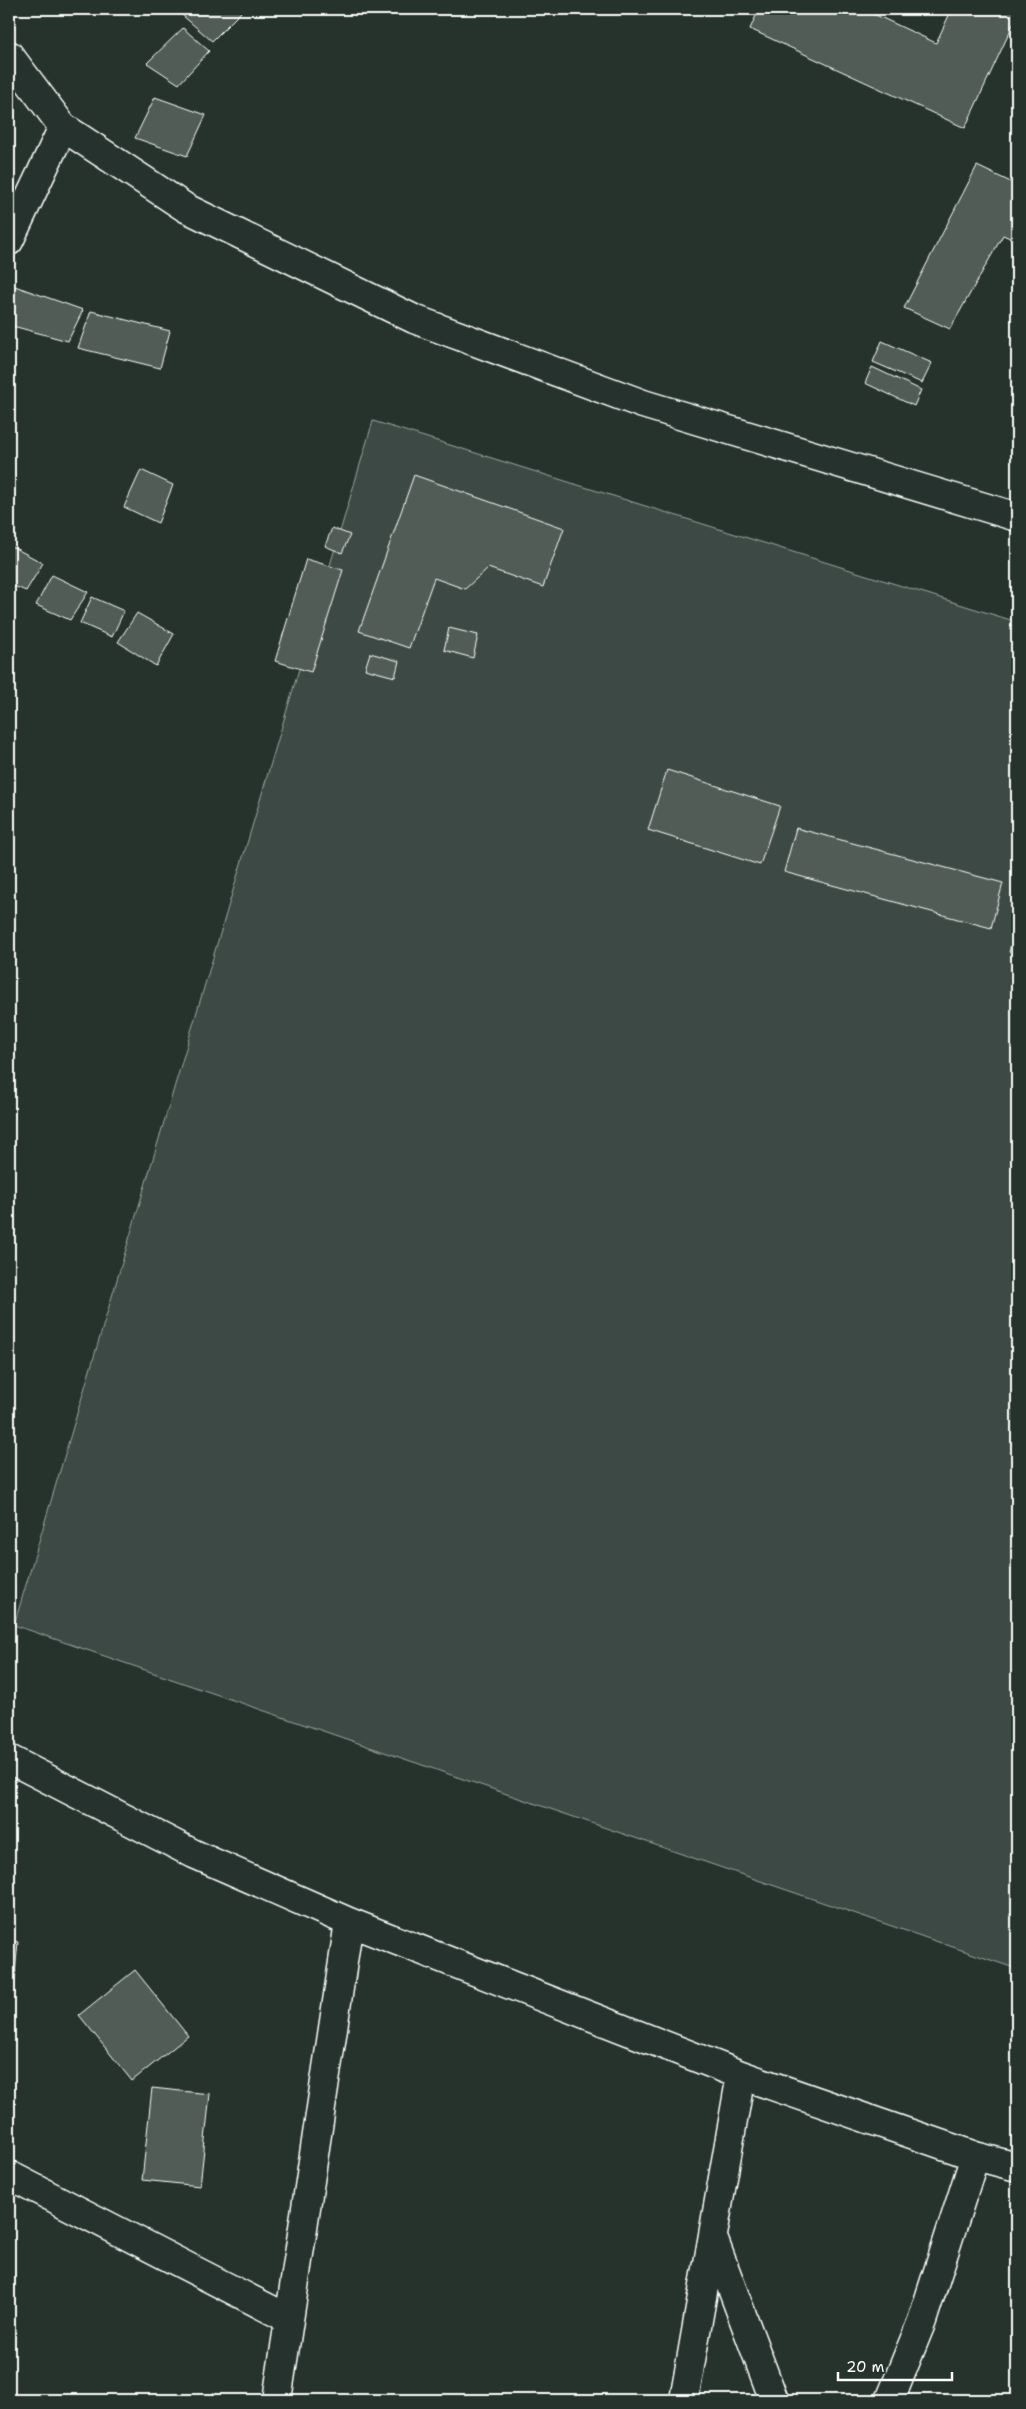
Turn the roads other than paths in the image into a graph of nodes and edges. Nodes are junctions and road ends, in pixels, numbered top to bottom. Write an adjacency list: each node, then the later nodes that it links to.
1 (9, 56): 2 (street)
2 (63, 127): 3 (street); 4 (street)
3 (9, 241)
4 (1017, 517)
5 (9, 1759): 6 (street)
6 (349, 1922): 7 (street); 12 (street)
7 (742, 2075): 8 (street); 11 (street)
8 (975, 2156): 9 (street); 16 (street)
9 (1017, 2167)
10 (9, 2175): 12 (street)
11 (713, 2236): 14 (street); 15 (street)
12 (289, 2319): 13 (street)
13 (276, 2400)
14 (684, 2400)
15 (774, 2400)
16 (890, 2400)

